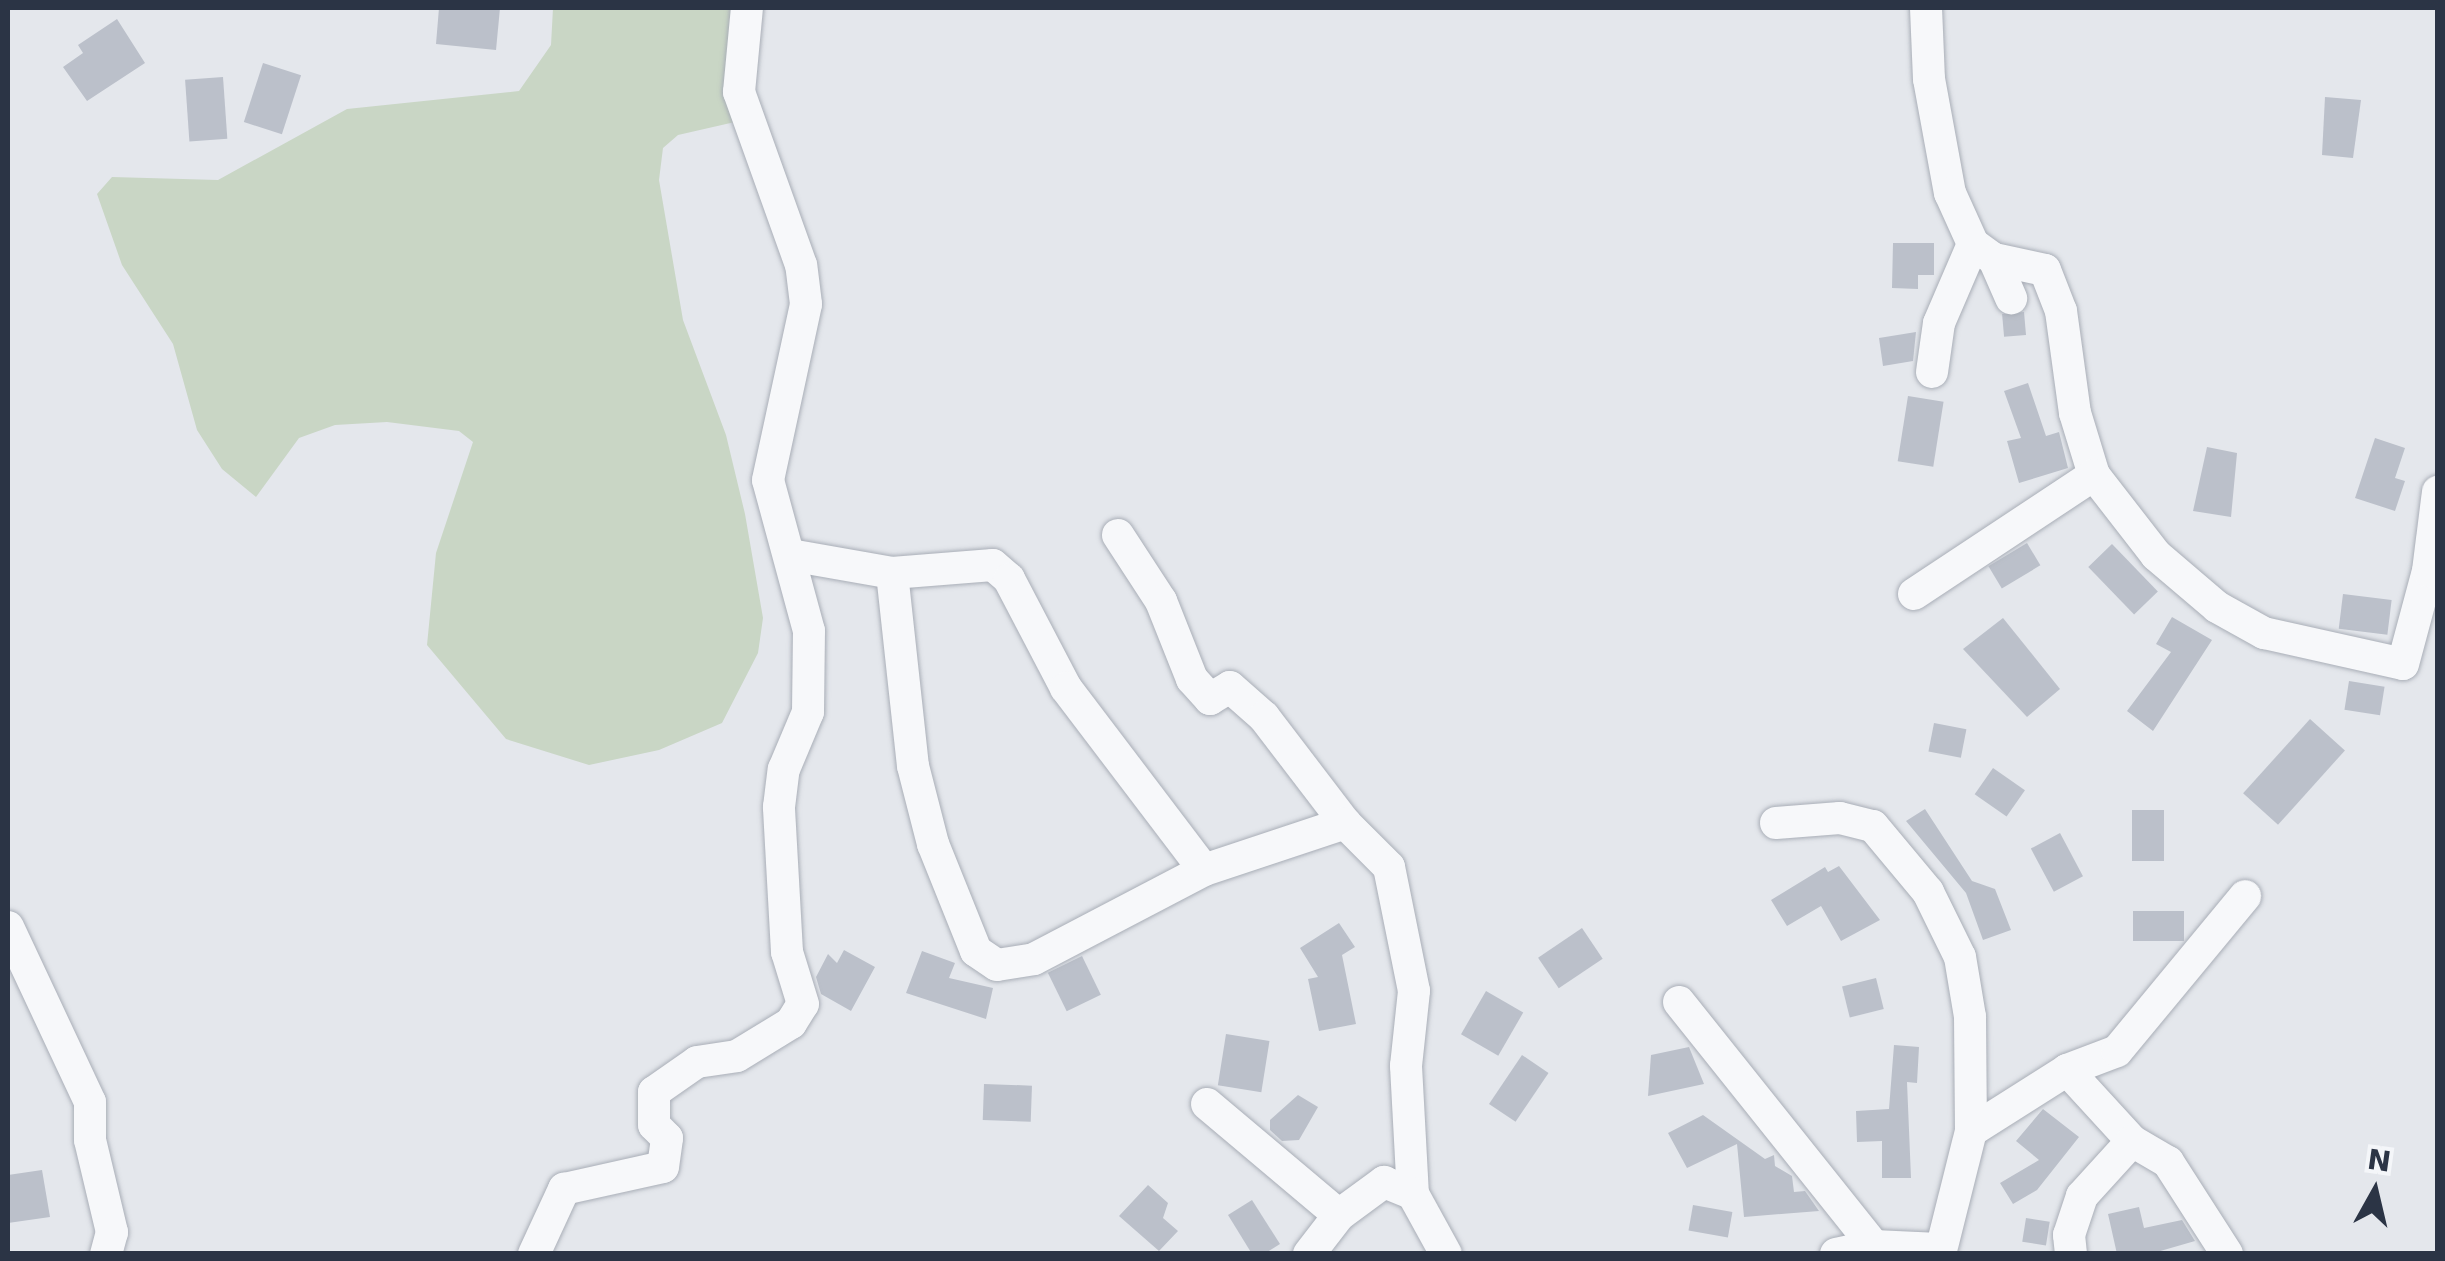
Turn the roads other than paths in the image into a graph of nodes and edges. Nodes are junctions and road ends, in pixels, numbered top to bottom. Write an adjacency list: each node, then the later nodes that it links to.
1 (747, 8): 9 (street)
2 (1926, 8): 3 (street)
3 (1984, 252): 4 (street); 5 (street); 6 (street)
4 (2011, 298)
5 (1932, 372)
6 (2094, 475): 10 (street); 12 (street)
7 (2438, 492): 10 (street)
8 (1118, 535): 13 (street)
9 (790, 555): 11 (street); 28 (street)
10 (2433, 572)
11 (892, 573): 15 (street); 15 (street)
12 (1914, 594)
13 (1345, 823): 15 (street); 23 (street)
14 (1776, 823): 21 (street)
15 (1204, 870)
16 (2245, 896): 19 (street)
17 (8, 926): 27 (street)
18 (1679, 1002): 25 (street)
19 (2067, 1070): 21 (street); 22 (street)
20 (1207, 1104): 24 (street)
21 (1971, 1131): 26 (street)
22 (2132, 1140): 32 (street); 33 (street)
23 (1413, 1194): 24 (street); 30 (street)
24 (1339, 1215): 29 (street)
25 (1874, 1246): 26 (street); 31 (street)
26 (1940, 1251)
27 (106, 1254)
28 (534, 1254)
29 (1309, 1254)
30 (1446, 1254)
31 (1836, 1254)
32 (2070, 1254)
33 (2227, 1254)

